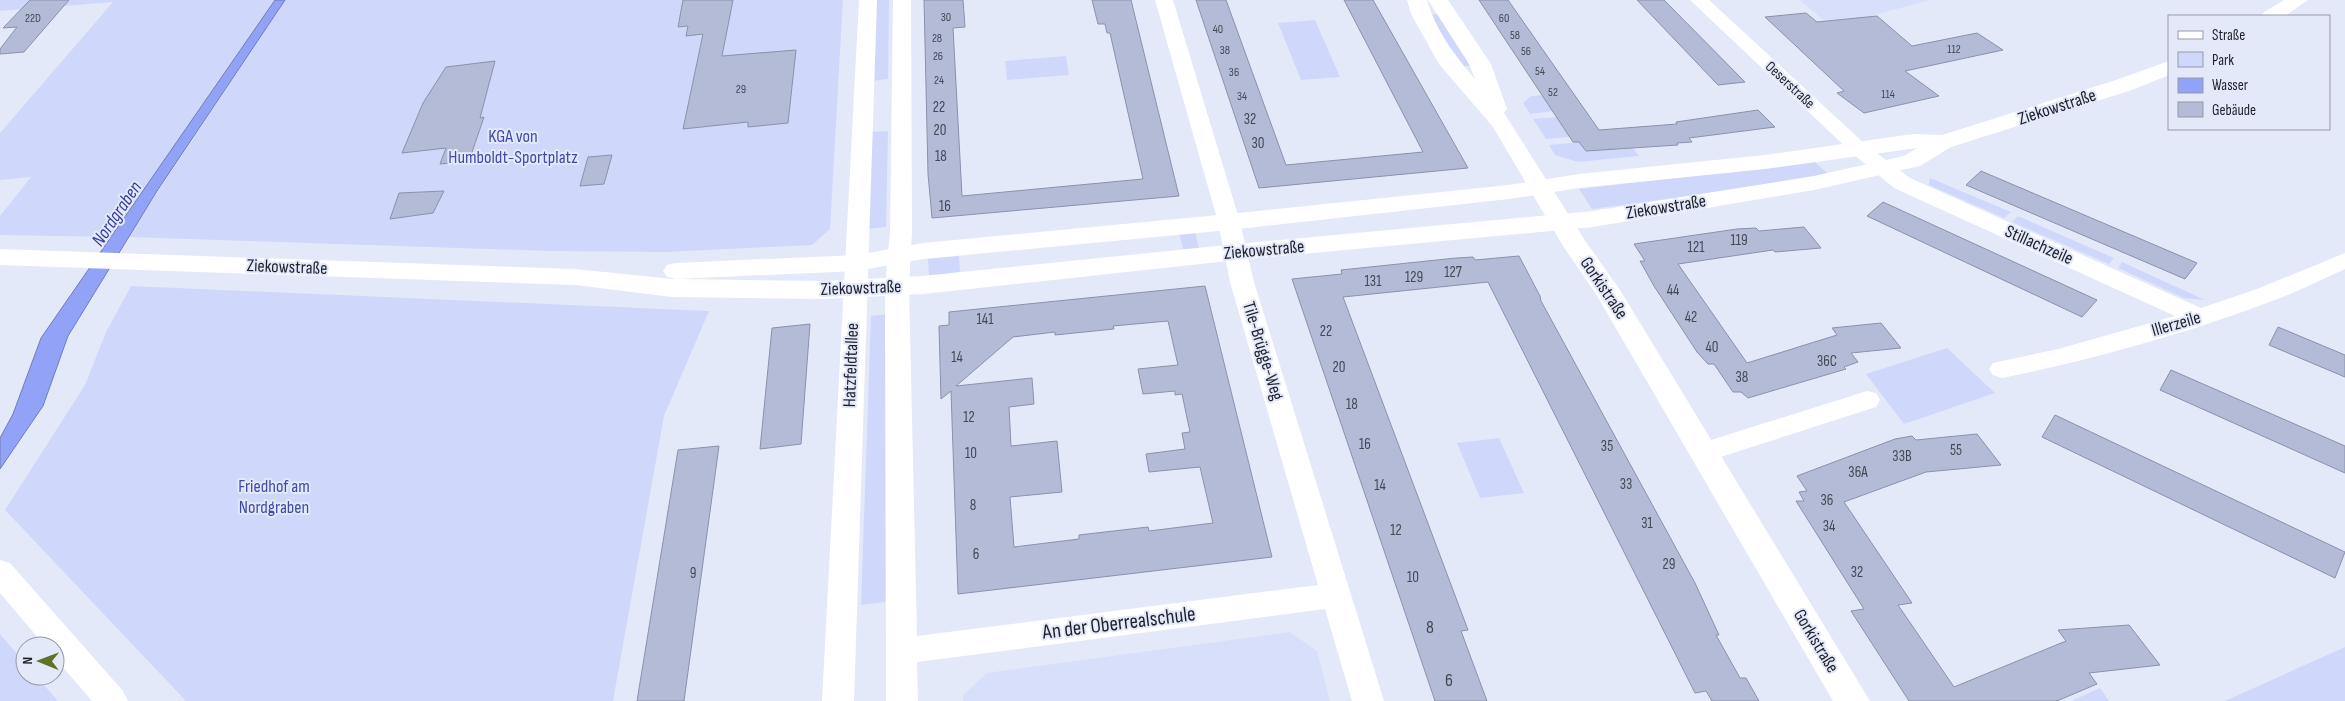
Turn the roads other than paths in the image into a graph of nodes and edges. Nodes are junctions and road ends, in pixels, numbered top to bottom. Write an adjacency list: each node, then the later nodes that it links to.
1 (868, 0): 21 (street, Hatzfeldtallee)
2 (902, 0): 18 (street)
3 (1164, 0): 15 (street, Tile-Brügge-Weg)
4 (1417, 0): 10 (street, Gorkistraße)
5 (1438, 0): 10 (street, Gorkistraße)
6 (1699, 0): 12 (street, Oeserstraße)
7 (2298, 0): 8 (street)
8 (2273, 15)
9 (2168, 68): 11 (street, Ziekowstraße)
10 (1502, 124): 14 (street, Gorkistraße)
11 (1943, 142): 12 (street, Ziekowstraße); 13 (street, Ziekowstraße)
12 (1859, 149): 13 (street, Oeserstraße); 14 (street, Ziekowstraße)
13 (1882, 169): 16 (street, Ziekowstraße); 25 (street, Stillachzeile)
14 (1539, 187): 15 (street, Ziekowstraße); 16 (street, Gorkistraße)
15 (1229, 222): 17 (street, Tile-Brügge-Weg); 18 (street, Ziekowstraße)
16 (1561, 222): 17 (street, Ziekowstraße); 28 (street, Gorkistraße)
17 (1237, 252): 23 (street, Ziekowstraße); 30 (street, Tile-Brügge-Weg)
18 (900, 254): 21 (street, Ziekowstraße); 23 (street)
19 (0, 257): 22 (street, Ziekowstraße)
20 (2345, 260): 25 (street, Illerzeile)
21 (857, 263): 22 (street, Ziekowstraße); 24 (street, Hatzfeldtallee)
22 (575, 277): 24 (street, Ziekowstraße)
23 (898, 287): 24 (street, Ziekowstraße); 31 (street)
24 (856, 289): 33 (street, Hatzfeldtallee)
25 (2199, 317): 26 (street, Illerzeile)
26 (2002, 369)
27 (1867, 400): 28 (street)
28 (1705, 452): 36 (street, Gorkistraße)
29 (0, 572): 32 (street)
30 (1336, 594): 31 (street, An der Oberrealschule); 35 (street, Tile-Brügge-Weg)
31 (902, 651): 34 (street)
32 (112, 701)
33 (838, 701)
34 (902, 701)
35 (1368, 701)
36 (1852, 701)

